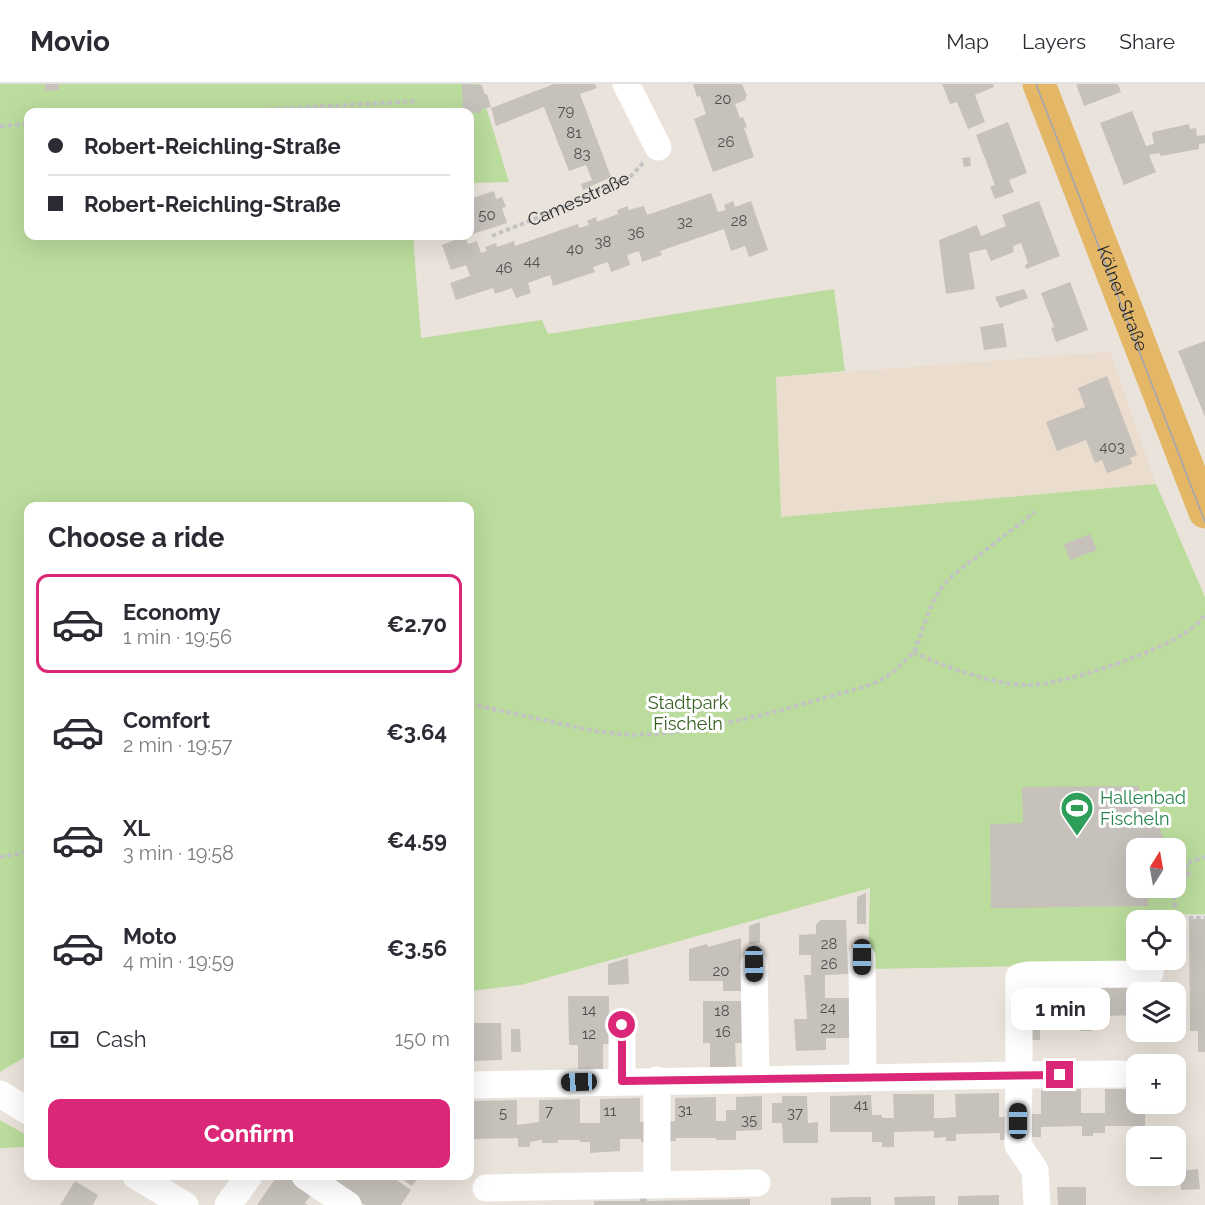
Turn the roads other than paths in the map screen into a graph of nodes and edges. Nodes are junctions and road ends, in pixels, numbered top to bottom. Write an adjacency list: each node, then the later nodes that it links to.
1 (626, 84): 3 (street)
2 (1039, 84): 4 (main road, Kölner Straße)
3 (658, 147)
4 (1205, 512)
5 (862, 957): 11 (street)
6 (754, 964): 13 (street)
7 (1150, 970): 10 (street)
8 (622, 1025): 14 (street)
9 (1122, 1074): 10 (street)
10 (1019, 1075): 11 (street); 27 (street)
11 (863, 1078): 13 (street)
12 (657, 1080): 13 (street); 14 (street); 22 (street)
13 (756, 1080)
14 (622, 1081): 15 (street)
15 (474, 1084)
16 (0, 1094): 17 (street)
17 (24, 1109)
18 (143, 1180): 24 (street)
19 (246, 1180): 25 (street)
20 (311, 1180): 26 (street)
21 (757, 1183): 22 (street)
22 (657, 1184): 23 (street)
23 (486, 1188)
24 (185, 1205)
25 (228, 1205)
26 (348, 1205)
27 (1037, 1205)

